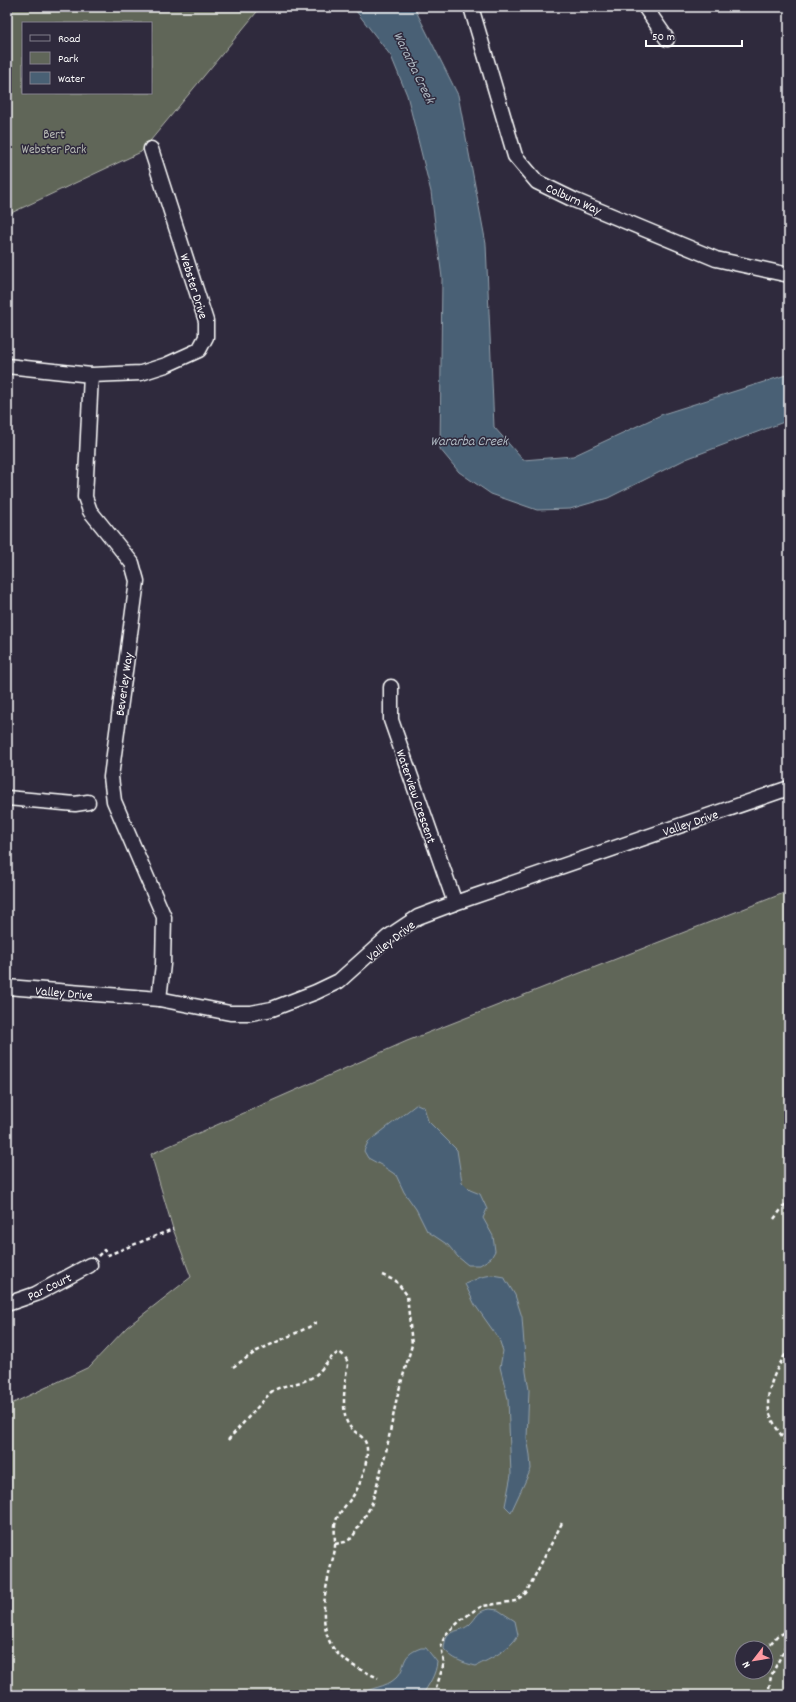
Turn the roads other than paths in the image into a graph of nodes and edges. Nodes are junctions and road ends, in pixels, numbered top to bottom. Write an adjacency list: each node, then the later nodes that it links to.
1 (471, 7): 5 (street, Colburn Way)
2 (646, 7): 3 (street)
3 (667, 39)
4 (151, 149): 7 (street, Webster Drive)
5 (789, 276)
6 (7, 366): 7 (street, Webster Drive)
7 (91, 375): 14 (street, Beverley Way)
8 (391, 687): 12 (street, Waterview Crescent)
9 (789, 788): 12 (street, Valley Drive)
10 (7, 798): 11 (street)
11 (88, 802)
12 (455, 903): 14 (street, Valley Drive)
13 (7, 987): 14 (street, Valley Drive)
14 (159, 999)
15 (90, 1265): 16 (street, Par Court)
16 (7, 1304)

